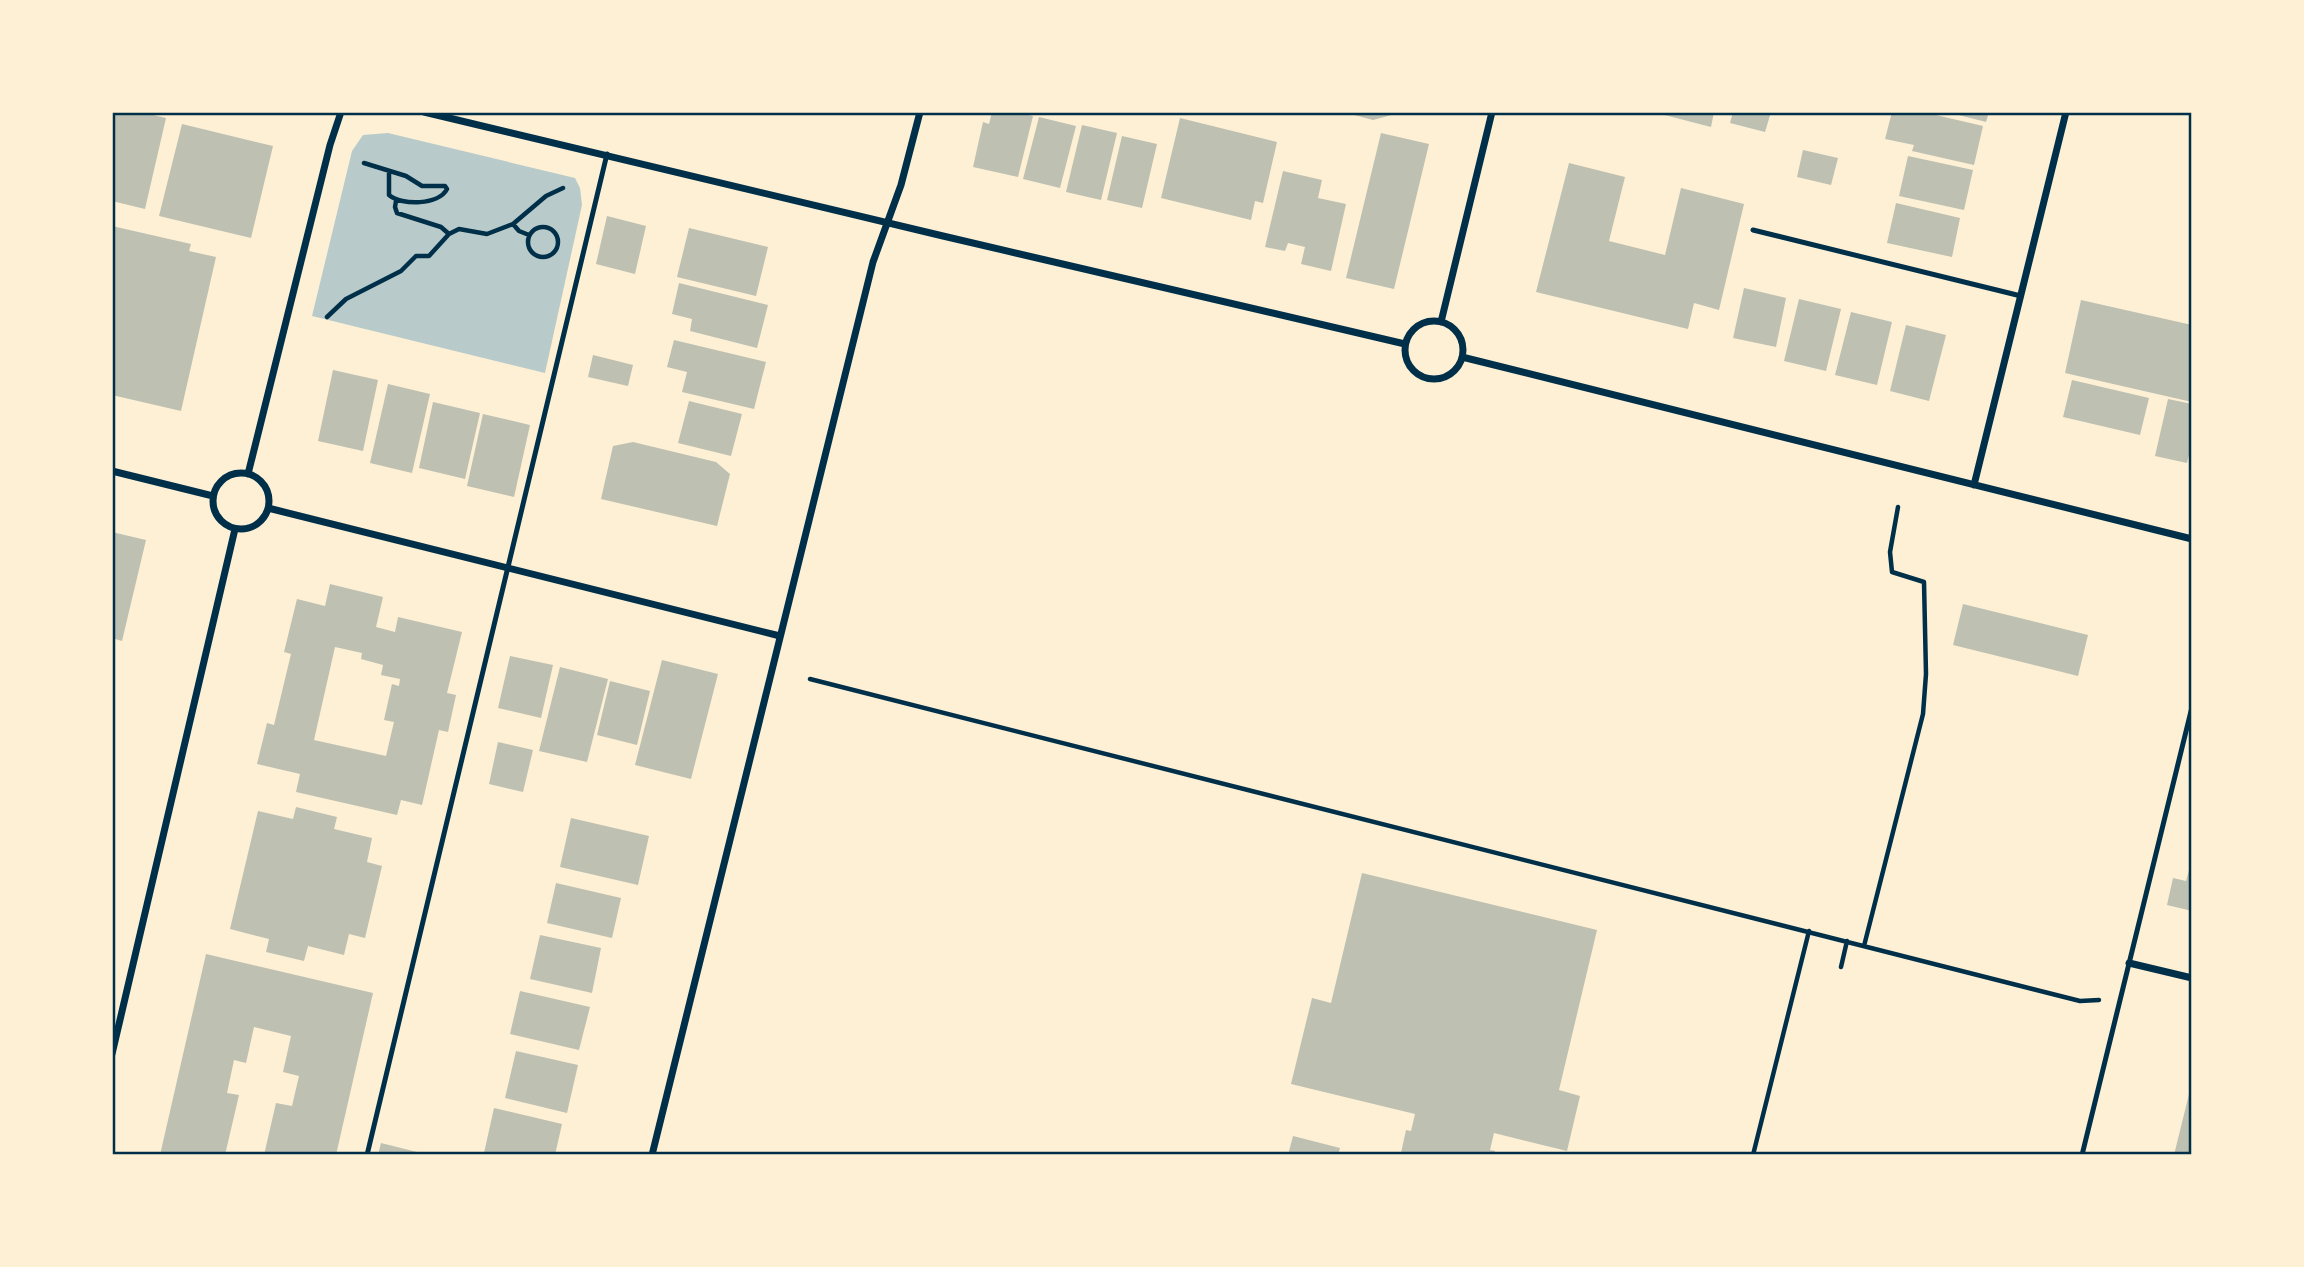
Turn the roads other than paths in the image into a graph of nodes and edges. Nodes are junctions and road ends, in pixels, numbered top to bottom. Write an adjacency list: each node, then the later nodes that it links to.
1 (341, 112): 14 (street)
2 (424, 112): 6 (street)
3 (920, 112): 7 (street)
4 (1492, 112): 10 (street)
5 (2066, 112): 9 (street)
6 (607, 154): 7 (street); 20 (lane)
7 (887, 223): 11 (street); 21 (street)
8 (1753, 230): 9 (lane)
9 (2021, 296): 15 (street)
10 (1441, 322): 11 (street); 12 (street)
11 (1405, 344): 12 (street)
12 (1462, 357): 15 (street)
13 (112, 471): 16 (street)
14 (248, 474): 16 (street); 17 (street)
15 (1974, 485): 19 (street)
16 (213, 496): 18 (street)
17 (268, 508): 18 (street); 20 (street)
18 (235, 529): 25 (street)
19 (2192, 538)
20 (507, 568): 21 (street); 26 (lane)
21 (780, 636): 27 (street)
22 (2192, 707): 23 (lane)
23 (2129, 963): 24 (street); 28 (lane)
24 (2192, 978)
25 (112, 1054)
26 (367, 1155)
27 (653, 1155)
28 (2082, 1155)

